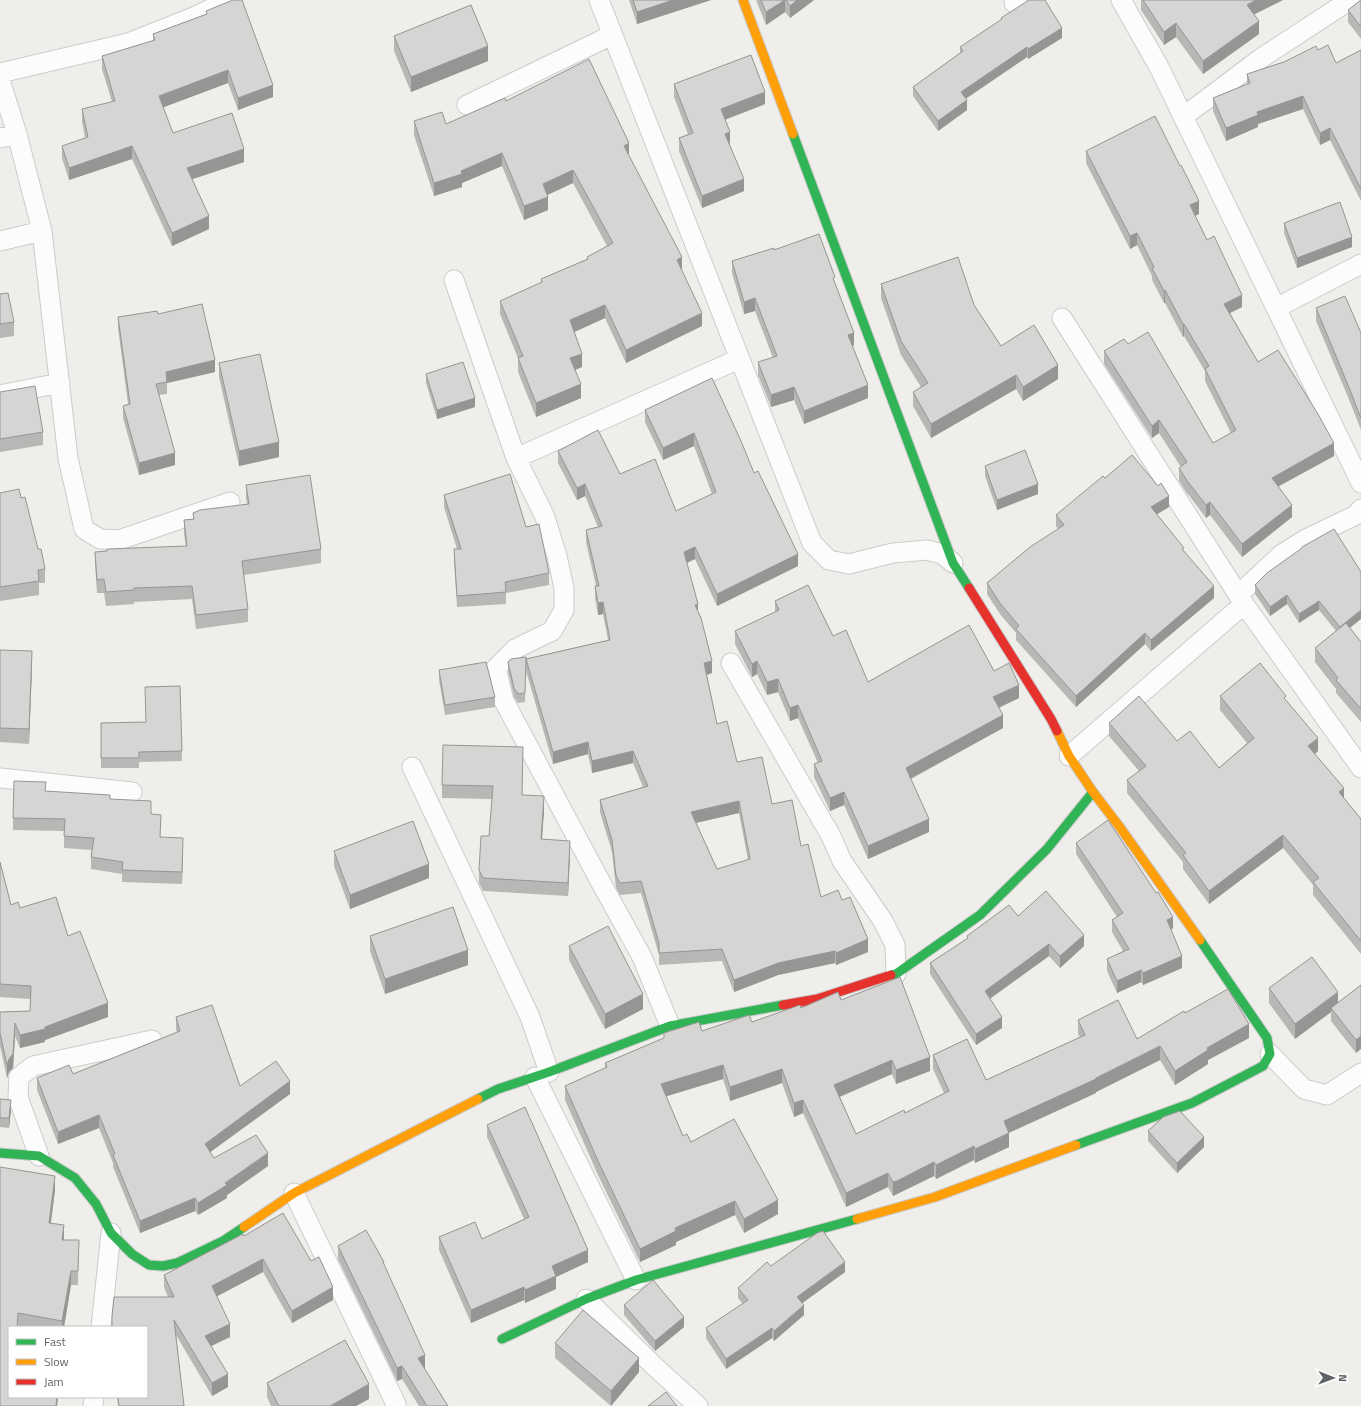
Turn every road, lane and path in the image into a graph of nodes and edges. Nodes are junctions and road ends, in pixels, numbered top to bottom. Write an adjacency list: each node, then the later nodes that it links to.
1 (229, 0): 7 (street)
2 (599, 0): 6 (street)
3 (743, 0): 25 (street)
4 (1120, 0): 10 (street)
5 (1350, 0): 10 (street)
6 (612, 35): 9 (street); 18 (street)
7 (0, 73)
8 (0, 80): 11 (street)
9 (467, 105)
10 (1183, 117): 16 (street)
11 (8, 136): 12 (street)
12 (42, 231): 13 (street); 19 (street)
13 (0, 241)
14 (1361, 264): 16 (street)
15 (454, 280): 21 (street)
16 (1276, 308): 22 (street)
17 (1062, 318): 26 (street)
18 (739, 359): 21 (street); 25 (street)
19 (60, 383): 20 (street); 23 (street)
20 (0, 395)
21 (516, 458): 35 (street)
22 (1361, 483)
23 (230, 502)
24 (1361, 509): 26 (street)
25 (953, 563): 28 (street)
26 (1241, 599): 28 (street); 30 (street)
27 (731, 663): 34 (street)
28 (1069, 756): 33 (street)
29 (412, 767): 38 (street)
30 (1361, 768)
31 (0, 778): 32 (street)
32 (132, 792)
33 (1093, 792): 34 (street); 37 (street)
34 (896, 974): 35 (street)
35 (670, 1026): 38 (street)
36 (152, 1040): 41 (street)
37 (1270, 1054): 39 (street); 44 (street)
38 (542, 1074): 42 (street); 44 (street)
39 (1361, 1074)
40 (0, 1153): 41 (street)
41 (39, 1156): 43 (street)
42 (294, 1193): 43 (street); 48 (street)
43 (111, 1233): 46 (street)
44 (636, 1280): 45 (street)
45 (586, 1299): 47 (street); 49 (street)
46 (101, 1326)
47 (502, 1340)
48 (396, 1404)
49 (698, 1406)

